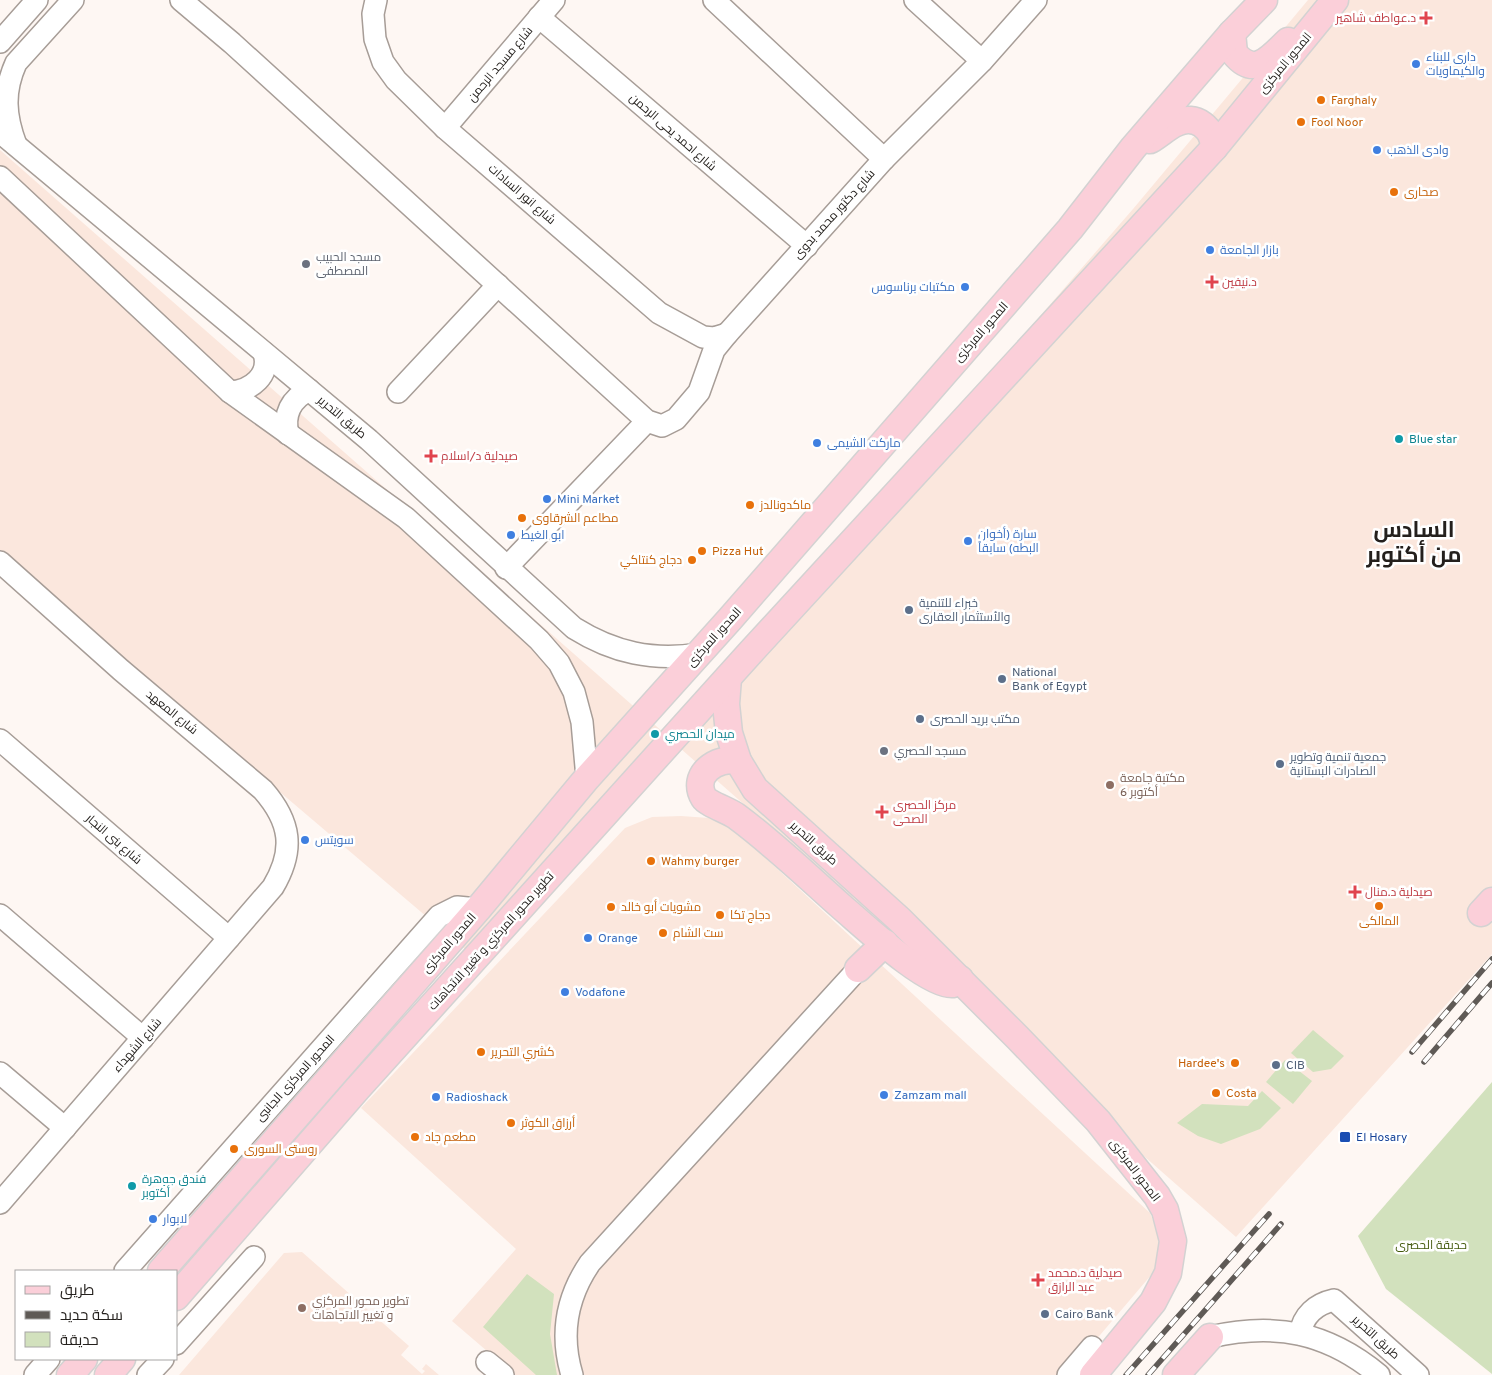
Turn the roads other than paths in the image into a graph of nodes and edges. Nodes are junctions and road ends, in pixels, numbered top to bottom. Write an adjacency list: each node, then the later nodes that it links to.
1 (37, 0): 14 (street)
2 (73, 0): 16 (street)
3 (181, 0): 25 (street)
4 (376, 0): 17 (street, شارع انور السادات)
5 (554, 0): 11 (street, شارع مسجد الرحمن)
6 (714, 0): 22 (street)
7 (915, 0): 15 (street)
8 (1036, 0): 15 (street, شارع دكتور محمد بدوى)
9 (1264, 0): 13 (main road, المحور المركزى)
10 (1335, 0): 12 (main road, المحور المركزى)
11 (539, 17): 17 (street, شارع مسجد الرحمن); 24 (street, شارع احمد يحى الرحمن)
12 (1315, 26): 13 (main road); 21 (main road, المحور المركزى)
13 (1232, 33): 20 (main road, المحور المركزى)
14 (0, 42)
15 (982, 61): 22 (street, شارع دكتور محمد بدوى)
16 (4, 84): 19 (street)
17 (446, 128): 26 (street, شارع انور السادات)
18 (0, 132): 19 (street, طريق التحرير)
19 (17, 147): 27 (street, طريق التحرير)
20 (1134, 148): 21 (main road); 35 (main road, المحور المركزى)
21 (1214, 148): 36 (main road, المحور المركزى)
22 (884, 159): 24 (street, شارع دكتور محمد بدوى)
23 (0, 177): 29 (street)
24 (806, 246): 26 (street, شارع دكتور محمد بدوى)
25 (498, 286): 30 (street); 31 (street)
26 (726, 334): 31 (street, شارع دكتور محمد بدوى)
27 (264, 353): 28 (street, طريق التحرير); 29 (street)
28 (309, 390): 32 (street); 34 (street, طريق التحرير)
29 (230, 392): 32 (street)
30 (398, 392)
31 (647, 421): 34 (street)
32 (288, 434): 39 (street)
33 (0, 562): 40 (street, شارع المعهد)
34 (506, 568): 35 (street, طريق التحرير)
35 (699, 654): 39 (main road, المحور المركزى)
36 (728, 678): 38 (main road, طريق التحرير); 55 (main road, تطوير محور المركزي و تغيير الاتجاهات)
37 (0, 740): 43 (street, شارع بنى النجار)
38 (738, 761): 44 (main road); 46 (main road, طريق التحرير)
39 (587, 778): 41 (main road, المحور المركزى)
40 (273, 887): 43 (street, شارع الشهداء)
41 (478, 909): 53 (street, المحور المركزى الجانبى); 54 (main road, المحور المركزى)
42 (0, 915): 47 (street)
43 (229, 938): 47 (street, شارع الشهداء)
44 (884, 943): 45 (main road); 46 (main road)
45 (858, 969): 68 (street)
46 (960, 978): 49 (main road, طريق التحرير)
47 (143, 1038): 50 (street, شارع الشهداء)
48 (0, 1073): 50 (street)
49 (1098, 1121): 70 (main road, المحور المركزى)
50 (65, 1128): 51 (street, شارع الشهداء)
51 (0, 1203)
52 (254, 1257): 58 (street)
53 (126, 1270)
54 (162, 1270)
55 (178, 1295)
56 (1300, 1334): 57 (street); 72 (street); 73 (street, طريق التحرير)
57 (1210, 1337): 71 (main road)
58 (178, 1342)
59 (1092, 1347): 69 (street)
60 (48, 1360): 64 (street)
61 (83, 1360): 65 (main road)
62 (121, 1360): 66 (main road)
63 (162, 1360): 67 (street)
64 (35, 1375)
65 (70, 1375)
66 (108, 1375)
67 (148, 1375)
68 (572, 1375)
69 (1068, 1375)
70 (1093, 1375)
71 (1176, 1375)
72 (1379, 1375)
73 (1418, 1375)

